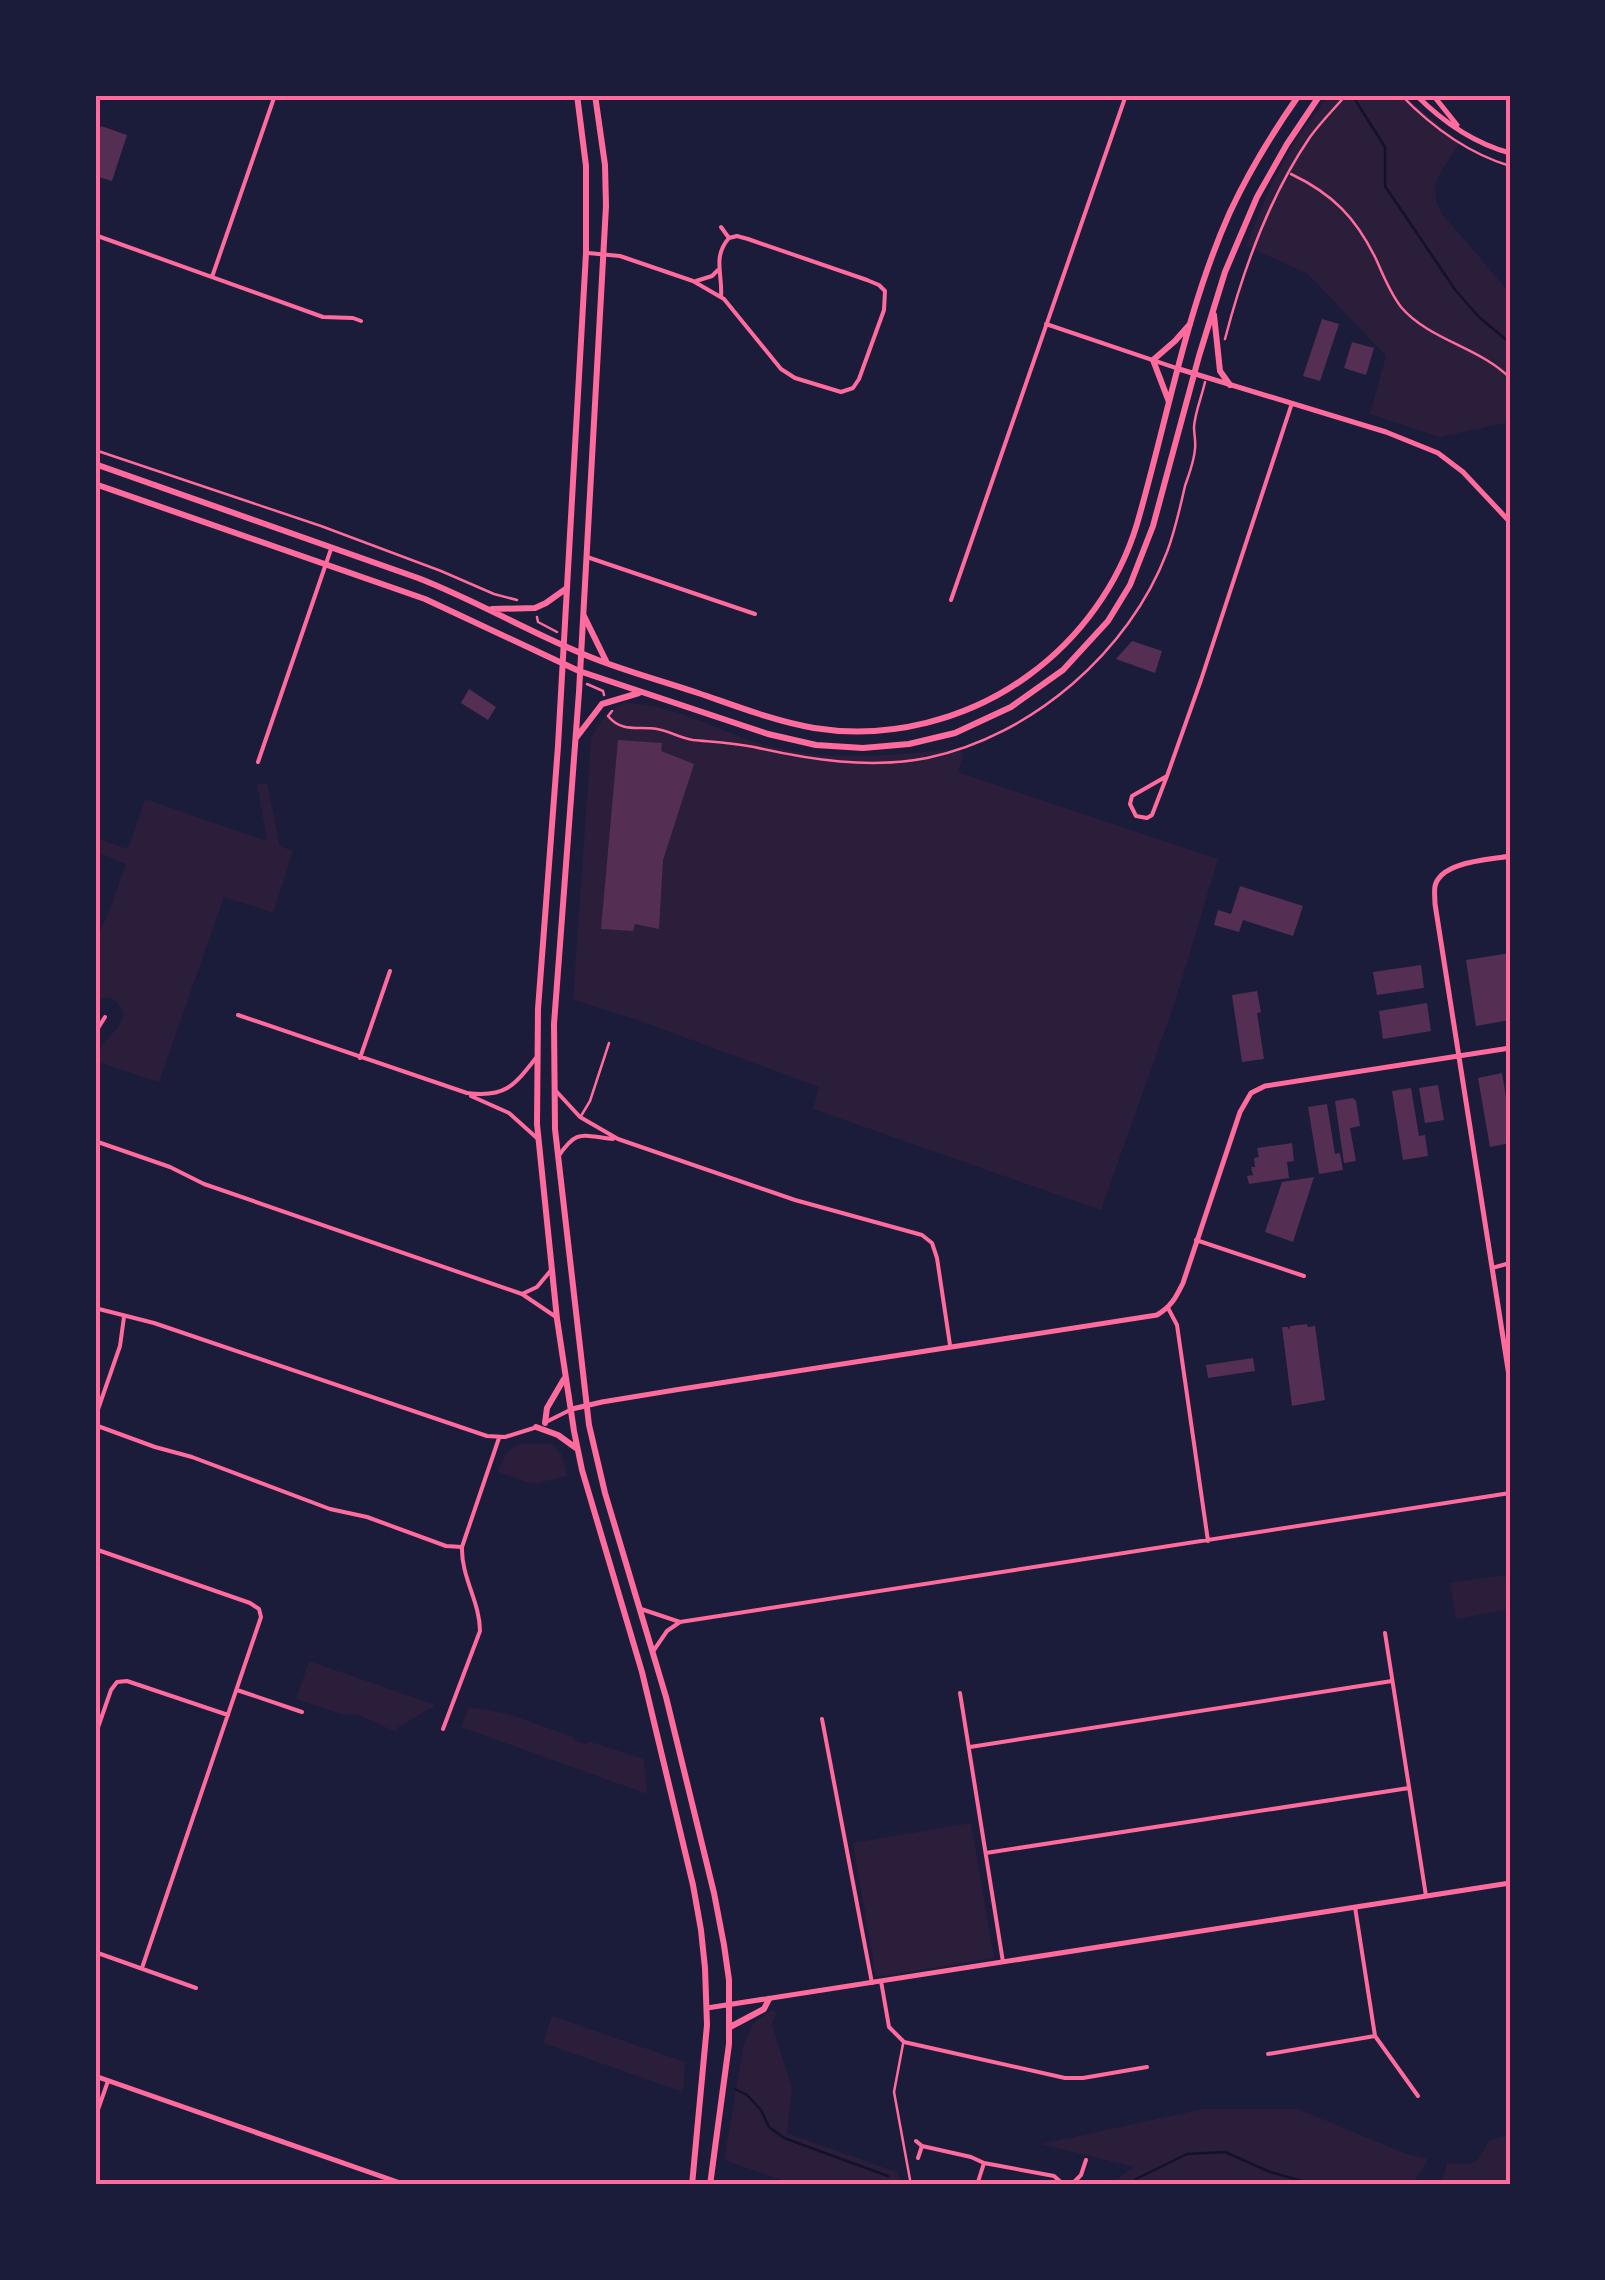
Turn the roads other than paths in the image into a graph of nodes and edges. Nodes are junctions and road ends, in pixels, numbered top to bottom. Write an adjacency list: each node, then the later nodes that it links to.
1 (276, 95): 17 (street)
2 (577, 95): 14 (main road)
3 (595, 95): 15 (main road)
4 (1126, 95): 23 (street)
5 (1299, 95): 22 (main road)
6 (1320, 95): 20 (main road)
7 (1416, 95): 9 (street)
8 (1432, 95): 9 (street)
9 (1458, 128): 10 (street)
10 (1510, 153)
11 (722, 228): 13 (street)
12 (95, 235): 17 (street)
13 (729, 238): 16 (street); 19 (street)
14 (586, 253): 15 (street); 36 (main road)
15 (604, 254): 18 (street); 34 (main road)
16 (718, 270): 18 (street); 19 (street)
17 (212, 277): 21 (street)
18 (693, 281): 19 (street)
19 (722, 297)
20 (1213, 308): 26 (main road); 27 (main road)
21 (361, 321)
22 (1191, 322): 24 (main road); 25 (main road)
23 (1046, 324): 24 (street); 37 (street)
24 (1153, 360): 25 (street); 28 (main road)
25 (1179, 369): 26 (street); 28 (main road)
26 (1195, 374): 27 (street); 46 (main road)
27 (1230, 385): 29 (street)
28 (1170, 403): 43 (main road)
29 (1292, 404): 32 (street); 49 (street)
30 (95, 464): 33 (main road)
31 (95, 484): 35 (main road)
32 (1510, 522)
33 (332, 547): 35 (street); 38 (main road)
34 (586, 557): 39 (street); 40 (main road)
35 (326, 564): 44 (main road); 48 (street)
36 (567, 588): 38 (main road); 41 (main road)
37 (951, 600)
38 (490, 610): 41 (main road)
39 (754, 614)
40 (583, 615): 42 (main road); 43 (main road)
41 (564, 645): 42 (main road); 44 (main road)
42 (580, 653): 43 (main road); 45 (main road)
43 (606, 663)
44 (562, 664): 45 (main road); 59 (main road)
45 (580, 671): 46 (main road); 47 (main road)
46 (640, 692): 47 (main road)
47 (575, 739): 60 (main road)
48 (258, 762)
49 (1167, 776): 49 (street)
50 (1510, 856): 57 (street)
51 (390, 971): 58 (street)
52 (238, 1015): 58 (street)
53 (105, 1017): 54 (street)
54 (95, 1033)
55 (609, 1042): 62 (lane)
56 (1510, 1048): 57 (street)
57 (1458, 1056): 67 (street); 70 (street)
58 (360, 1058): 61 (street)
59 (536, 1058): 61 (street); 63 (main road)
60 (553, 1088): 62 (street); 66 (main road)
61 (467, 1093): 63 (street)
62 (580, 1117): 64 (street)
63 (538, 1139): 69 (main road)
64 (618, 1139): 66 (street); 77 (street)
65 (95, 1141): 72 (street)
66 (557, 1159): 80 (main road)
67 (1196, 1240): 71 (street); 74 (street)
68 (1510, 1263): 70 (street)
69 (552, 1268): 72 (street); 76 (main road)
70 (1492, 1268): 79 (street)
71 (1304, 1276)
72 (522, 1294): 76 (street)
73 (95, 1308): 75 (street)
74 (1168, 1308): 77 (street); 88 (street)
75 (124, 1316): 82 (street); 85 (street)
76 (558, 1319): 78 (main road)
77 (950, 1348): 80 (street)
78 (564, 1377): 81 (main road); 84 (main road)
79 (1510, 1382)
80 (586, 1405): 81 (street); 91 (main road)
81 (570, 1410): 84 (street); 86 (main road)
82 (95, 1418)
83 (95, 1425): 89 (street)
84 (540, 1425): 85 (street); 86 (main road)
85 (499, 1438): 89 (street)
86 (578, 1449): 117 (main road)
87 (1510, 1493): 88 (street)
88 (1208, 1542): 92 (street)
89 (462, 1548): 101 (street)
90 (95, 1549): 96 (street)
91 (640, 1609): 92 (street); 94 (main road)
92 (680, 1622): 94 (street)
93 (1385, 1633): 95 (street)
94 (654, 1650): 116 (main road)
95 (1392, 1681): 103 (street); 104 (street)
96 (238, 1690): 98 (street); 99 (street)
97 (960, 1692): 103 (street)
98 (302, 1712)
99 (228, 1715): 102 (street); 111 (street)
100 (822, 1719): 113 (street)
101 (444, 1728)
102 (95, 1736)
103 (970, 1747): 105 (street)
104 (1410, 1788): 105 (street); 107 (street)
105 (986, 1853): 110 (street)
106 (1510, 1883): 107 (street)
107 (1426, 1896): 108 (street)
108 (1355, 1908): 110 (street); 119 (street)
109 (95, 1952): 111 (street)
110 (1004, 1962): 112 (street)
111 (142, 1968): 114 (street)
112 (881, 1982): 113 (street); 120 (street)
113 (872, 1983): 115 (street)
114 (196, 1988)
115 (769, 1999): 116 (street); 118 (main road)
116 (729, 2005): 117 (street); 118 (main road)
117 (707, 2008): 133 (main road)
118 (730, 2027): 134 (main road)
119 (1376, 2036): 121 (street); 125 (street)
120 (904, 2042): 122 (street); 135 (lane)
121 (1268, 2054)
122 (1147, 2067)
123 (95, 2076): 124 (street)
124 (108, 2081): 126 (street); 132 (street)
125 (1418, 2096)
126 (95, 2118)
127 (916, 2140): 128 (street)
128 (922, 2146): 129 (street); 131 (street)
129 (918, 2158)
130 (1086, 2160): 137 (street)
131 (984, 2163): 136 (street); 137 (street)
132 (406, 2185)
133 (692, 2185)
134 (710, 2185)
135 (911, 2185)
136 (978, 2185)
137 (1068, 2185)

